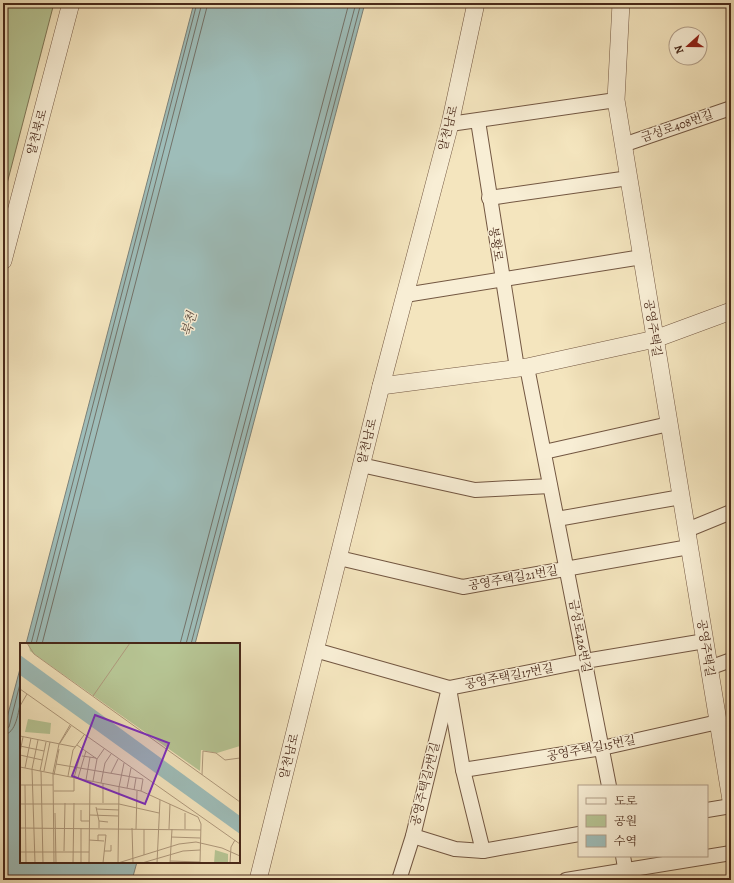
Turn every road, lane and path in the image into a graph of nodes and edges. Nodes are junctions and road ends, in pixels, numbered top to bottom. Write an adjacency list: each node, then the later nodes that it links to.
1 (71, 3): 12 (street, 알천북로)
2 (476, 3): 7 (street, 알천남로)
3 (621, 3): 4 (street, 공영주택길)
4 (616, 100): 6 (street); 8 (street, 공영주택길)
5 (731, 108): 8 (street, 금성로408번길)
6 (478, 120): 7 (street); 10 (street, 봉황로)
7 (450, 124): 14 (street, 알천남로)
8 (623, 145): 9 (street, 공영주택길)
9 (628, 178): 10 (street); 11 (street, 공영주택길)
10 (489, 198): 13 (street, 봉황로)
11 (642, 256): 13 (street); 16 (street, 공영주택길)
12 (3, 261)
13 (501, 279): 14 (street); 17 (street, 봉황로)
14 (405, 295): 18 (street, 알천남로)
15 (731, 311): 16 (street)
16 (655, 339): 17 (street); 19 (street, 공영주택길)
17 (522, 367): 18 (street); 20 (street, 금성로426번길)
18 (381, 386): 21 (street, 알천남로)
19 (669, 424): 20 (street); 23 (street, 공영주택길)
20 (544, 452): 22 (street, 금성로426번길)
21 (361, 465): 22 (street); 28 (street, 알천남로)
22 (550, 486): 25 (street, 금성로426번길)
23 (681, 497): 25 (street); 26 (street, 공영주택길)
24 (731, 512): 26 (street)
25 (557, 519): 29 (street, 금성로426번길)
26 (687, 530): 27 (street, 공영주택길)
27 (690, 547): 29 (street, 공영주택길21번길); 30 (street, 공영주택길)
28 (339, 558): 29 (street, 공영주택길21번길); 31 (street, 알천남로)
29 (566, 568): 33 (street, 금성로426번길)
30 (705, 641): 33 (street, 공영주택길17번길); 34 (street, 공영주택길)
31 (315, 650): 35 (street, 공영주택길17번길); 49 (street, 알천남로)
32 (731, 660): 34 (street)
33 (585, 661): 35 (street, 공영주택길17번길); 37 (street, 금성로426번길)
34 (709, 668): 36 (street, 공영주택길)
35 (448, 688): 38 (street); 44 (street, 공영주택길7번길)
36 (718, 722): 37 (street, 공영주택길15번길); 40 (street, 공영주택길)
37 (602, 748): 38 (street, 공영주택길15번길); 39 (street, 금성로426번길)
38 (463, 770): 45 (street)
39 (609, 785)
40 (731, 800)
41 (731, 806): 42 (street)
42 (708, 810)
43 (578, 834): 45 (street)
44 (413, 836): 45 (street); 50 (street, 공영주택길7번길)
45 (483, 851)
46 (731, 853): 48 (street)
47 (623, 857): 48 (street)
48 (627, 876): 51 (street)
49 (258, 880)
50 (399, 880)
51 (566, 880)

